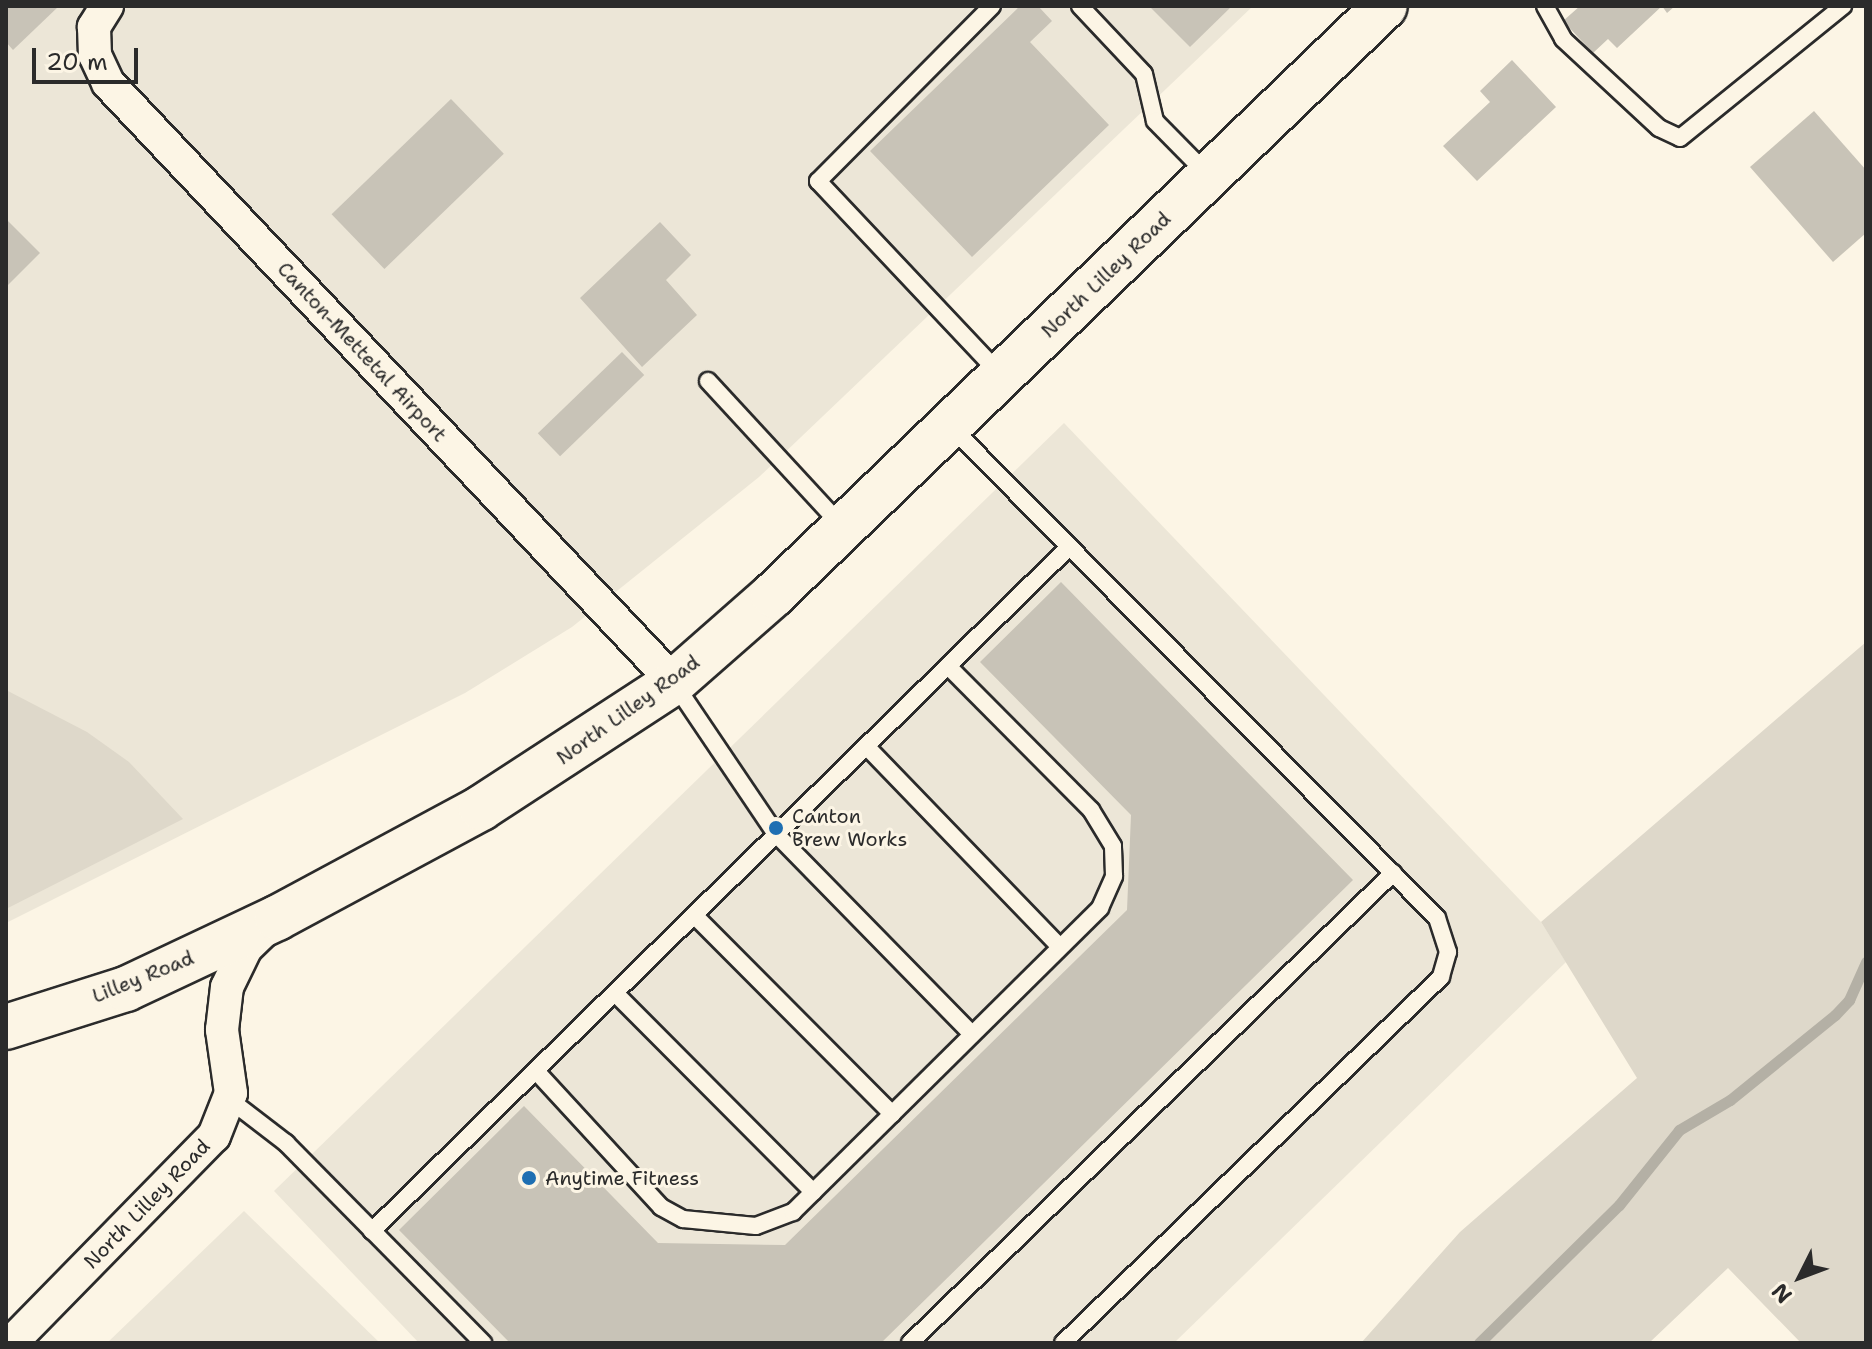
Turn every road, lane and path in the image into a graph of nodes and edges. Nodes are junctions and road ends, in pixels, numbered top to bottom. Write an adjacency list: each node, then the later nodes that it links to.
1 (107, 6): 14 (street, Canton-Mettetal Airport)
2 (992, 6): 8 (lane)
3 (1080, 6): 7 (lane)
4 (1385, 6): 7 (street, North Lilley Road)
5 (1545, 6): 6 (lane)
6 (1843, 6)
7 (1209, 176): 8 (street, North Lilley Road)
8 (1002, 376): 10 (street, North Lilley Road)
9 (708, 381): 11 (lane)
10 (950, 426): 11 (street, North Lilley Road); 12 (lane)
11 (844, 527): 14 (street, North Lilley Road)
12 (1069, 547): 13 (lane); 17 (lane)
13 (948, 666): 15 (lane); 20 (lane)
14 (674, 682): 16 (lane); 19 (street, North Lilley Road)
15 (866, 746): 16 (lane); 20 (lane)
16 (776, 834): 18 (lane); 23 (lane)
17 (1393, 873): 31 (lane); 32 (lane)
18 (694, 915): 21 (lane); 26 (lane)
19 (277, 918): 22 (street, Lilley Road); 25 (street, North Lilley Road)
20 (1060, 947): 23 (lane)
21 (615, 993): 24 (lane); 27 (lane)
22 (6, 1027)
23 (972, 1034): 26 (lane)
24 (536, 1071): 27 (lane); 28 (lane)
25 (230, 1100): 28 (lane); 29 (street, North Lilley Road)
26 (892, 1114): 27 (lane)
27 (813, 1192)
28 (372, 1231): 30 (lane)
29 (18, 1341)
30 (483, 1343)
31 (910, 1343)
32 (1063, 1343)

